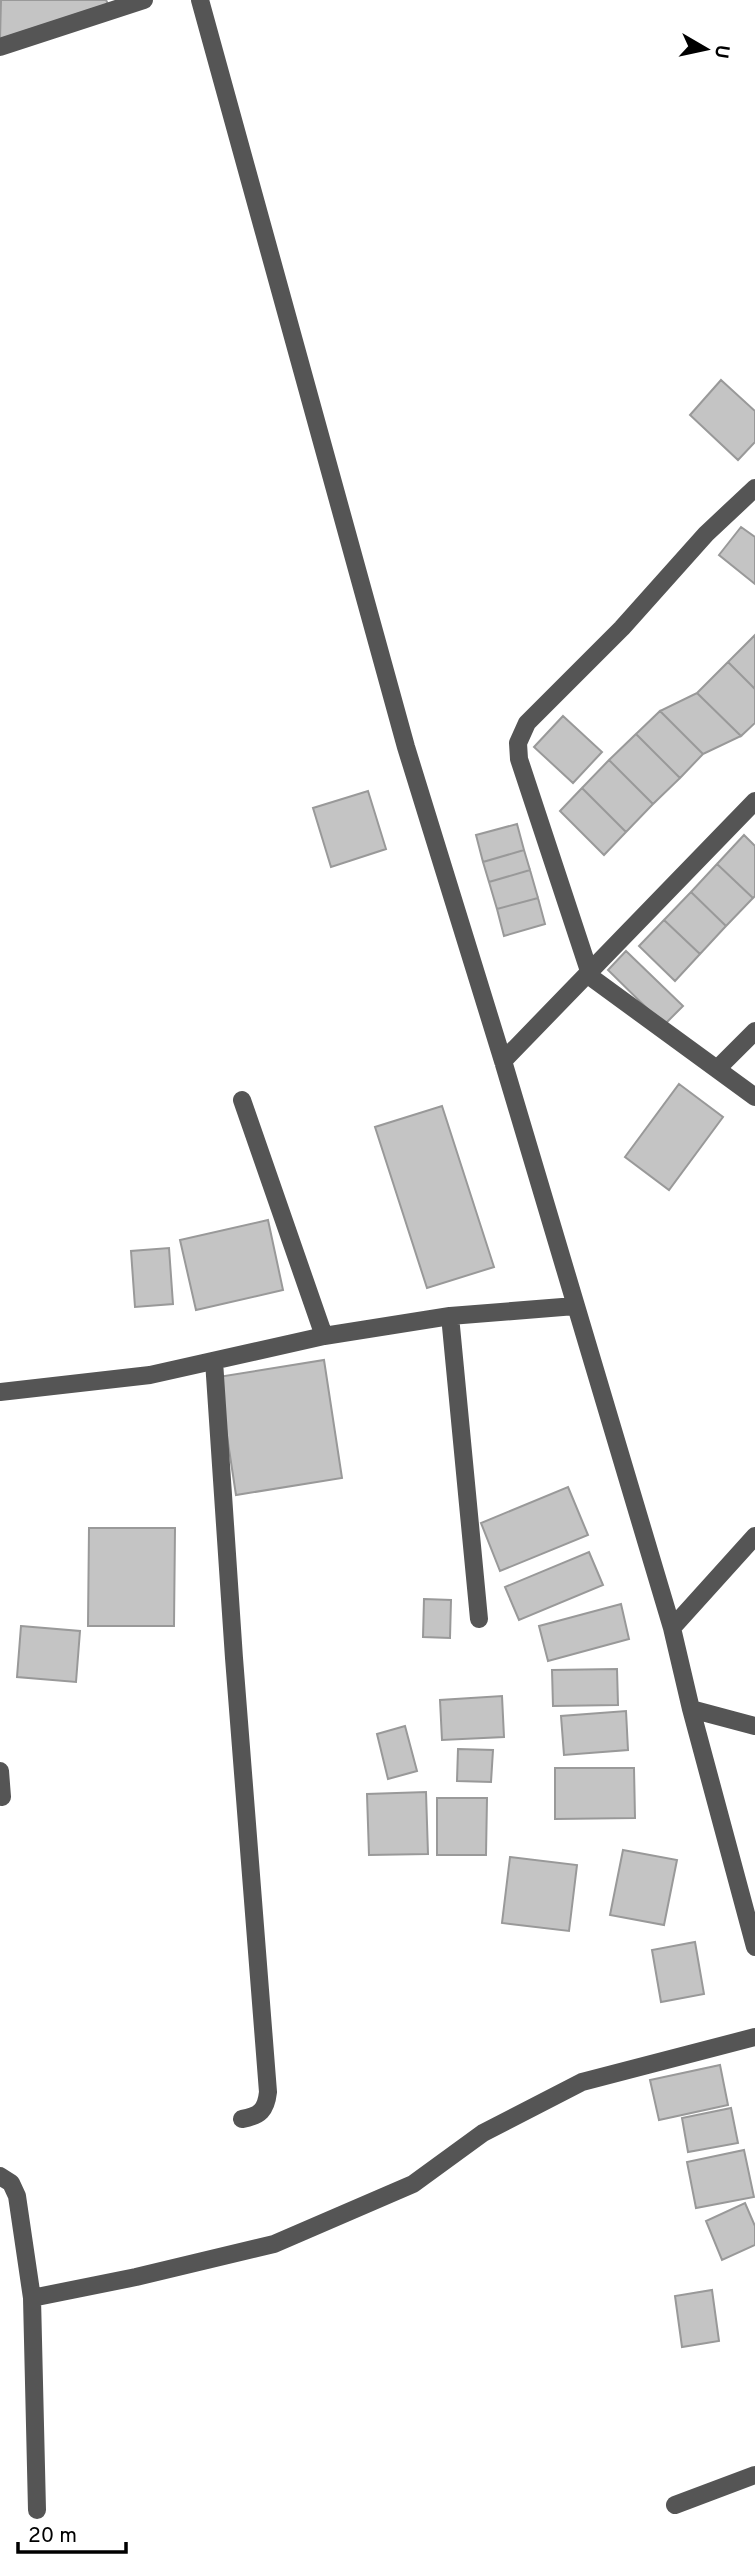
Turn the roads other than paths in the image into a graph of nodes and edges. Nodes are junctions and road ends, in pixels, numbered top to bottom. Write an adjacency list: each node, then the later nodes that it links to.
1 (144, 0): 3 (street)
2 (200, 0): 8 (street)
3 (0, 47)
4 (755, 488): 6 (street)
5 (755, 801): 6 (street)
6 (588, 973): 8 (street); 9 (street)
7 (755, 1031): 9 (street)
8 (503, 1060): 12 (street)
9 (717, 1069): 10 (street)
10 (755, 1097)
11 (242, 1100): 14 (street)
12 (575, 1306): 13 (street); 19 (street)
13 (450, 1316): 14 (street); 18 (street)
14 (324, 1336): 15 (street)
15 (215, 1361): 16 (street); 26 (street)
16 (0, 1392)
17 (755, 1535): 19 (street)
18 (479, 1619)
19 (672, 1628): 20 (street)
20 (691, 1709): 21 (street); 24 (street)
21 (755, 1726)
22 (0, 1772): 23 (street)
23 (2, 1797)
24 (755, 1947)
25 (755, 2037): 28 (street)
26 (242, 2119)
27 (0, 2176): 28 (street)
28 (32, 2298): 31 (street)
29 (755, 2475): 30 (street)
30 (675, 2505)
31 (37, 2510)

